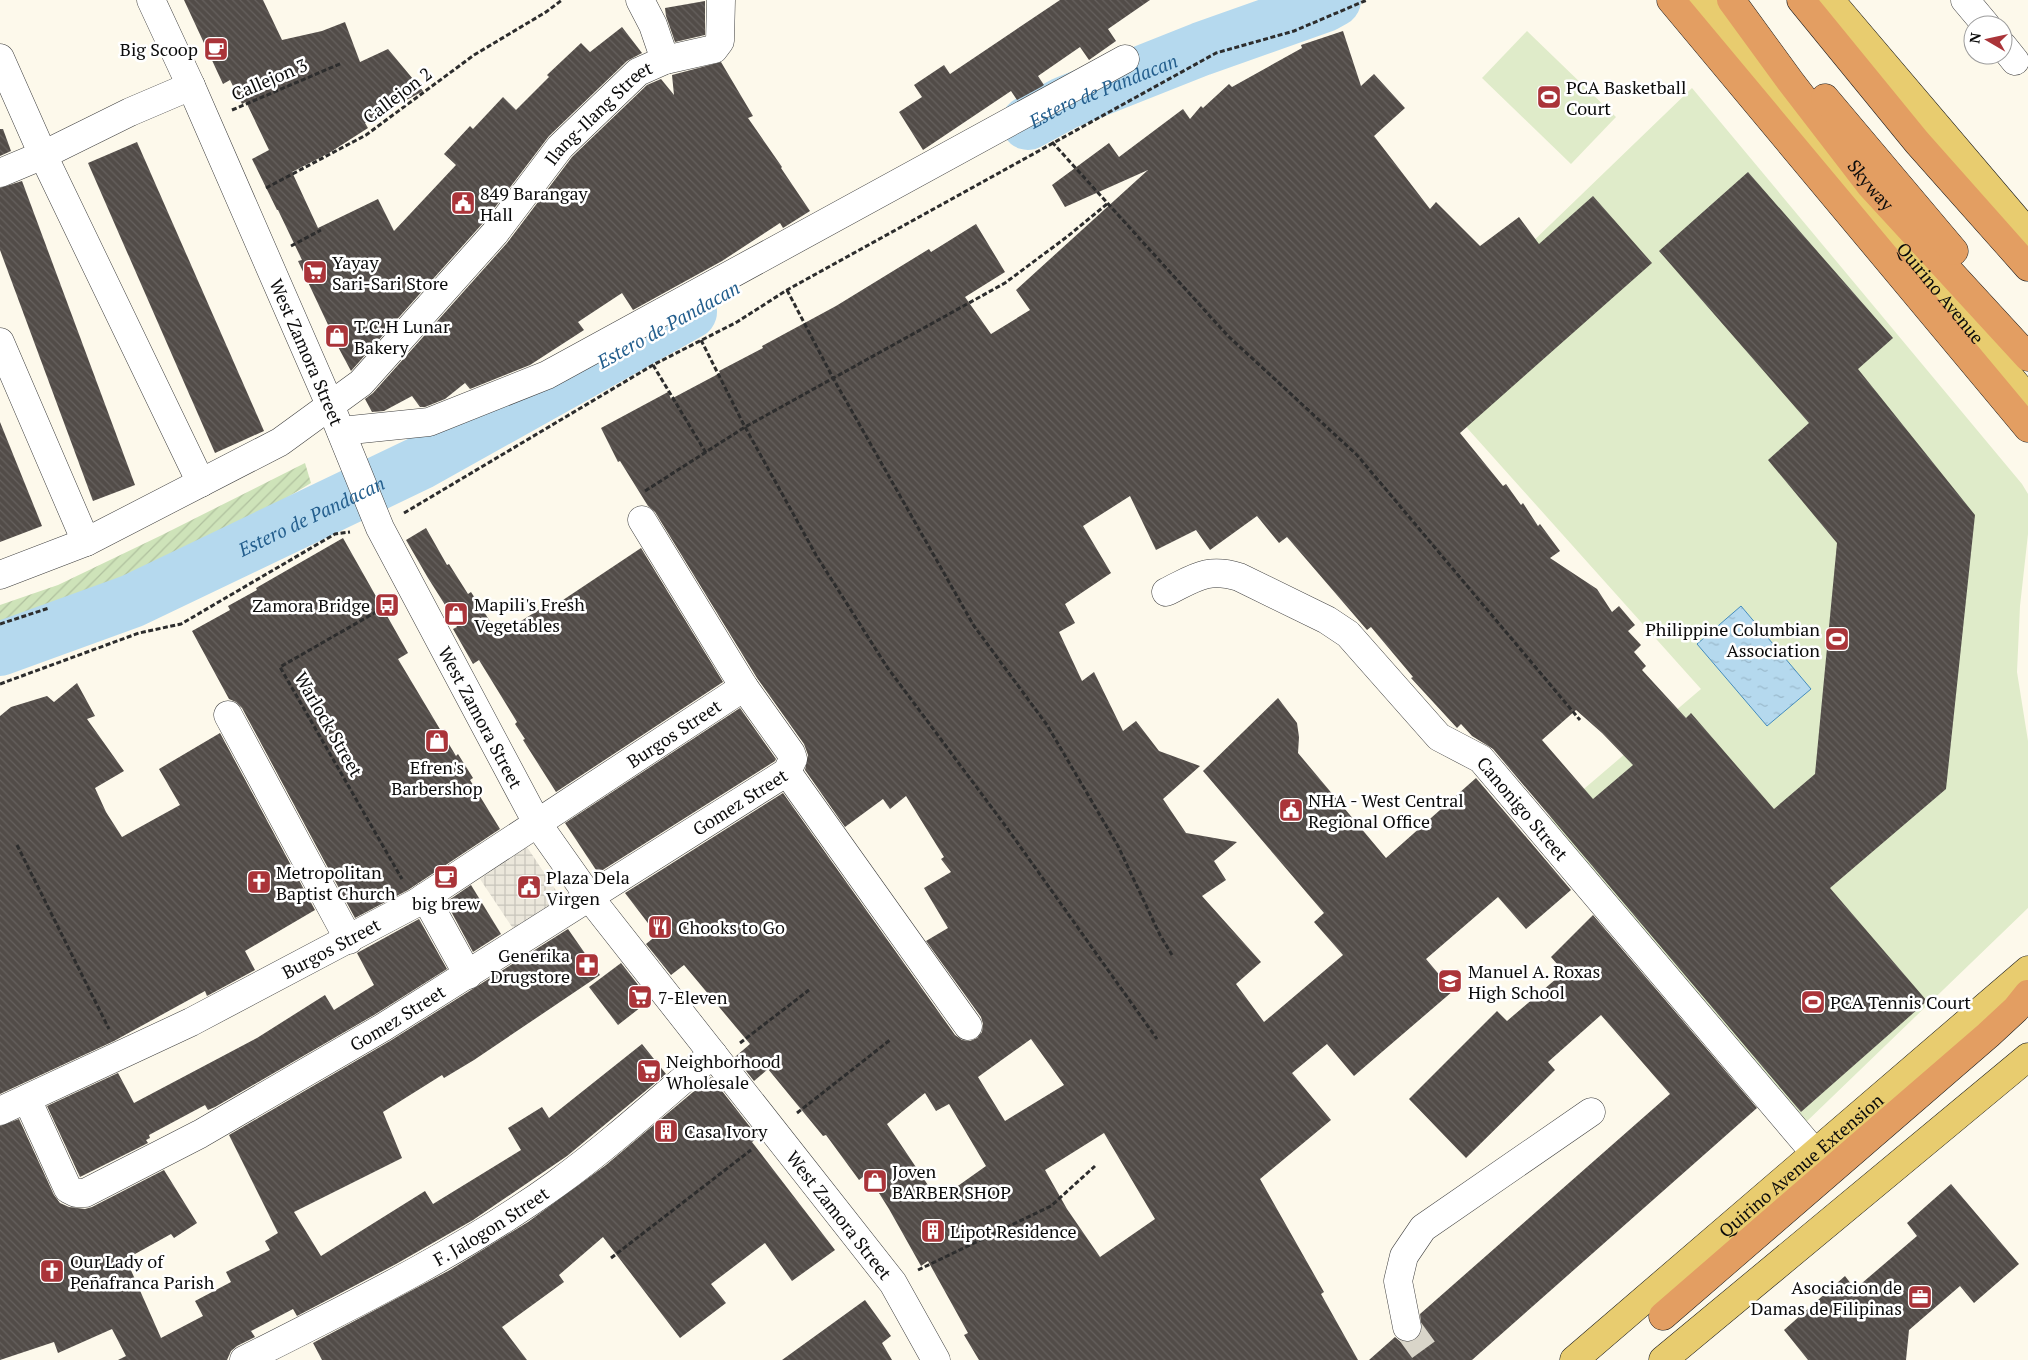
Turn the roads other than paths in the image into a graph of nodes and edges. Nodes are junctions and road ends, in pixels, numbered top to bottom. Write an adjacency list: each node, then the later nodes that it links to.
1 (151, 0): 15 (street, West Zamora Street)
2 (640, 0): 14 (street)
3 (721, 0): 14 (street, Ilang-Ilang Street)
4 (1671, 0): 25 (highway)
5 (1700, 0): 23 (main road, Quirino Avenue)
6 (1731, 0): 22 (highway, Skyway)
7 (1742, 0): 20 (highway)
8 (1801, 0): 19 (highway)
9 (1830, 0): 18 (main road)
10 (1966, 0): 11 (street)
11 (1978, 15)
12 (0, 58): 16 (street)
13 (1125, 59): 26 (street)
14 (665, 60): 24 (street, Ilang-Ilang Street)
15 (191, 86): 16 (street); 24 (street, West Zamora Street)
16 (43, 155): 17 (street); 27 (street)
17 (0, 173)
18 (2028, 233)
19 (2028, 267)
20 (2028, 338)
21 (0, 342): 29 (street)
22 (2028, 357)
23 (2028, 399)
24 (330, 405): 26 (street, West Zamora Street); 27 (street, Ilang-Ilang Street)
25 (2028, 428)
26 (343, 438): 35 (street, West Zamora Street)
27 (201, 483): 29 (street, Ilang-Ilang Street)
28 (642, 520): 32 (street)
29 (86, 542): 30 (street, Ilang-Ilang Street)
30 (0, 575)
31 (1166, 592): 48 (street, Canonigo Street)
32 (744, 687): 34 (street); 35 (street, Burgos Street)
33 (228, 714): 38 (street)
34 (790, 765): 36 (street, Gomez Street); 42 (street)
35 (537, 823): 36 (street, West Zamora Street); 37 (street, Burgos Street)
36 (590, 898): 40 (street, Gomez Street); 43 (street, West Zamora Street)
37 (420, 900): 38 (street, Burgos Street); 40 (street)
38 (349, 940): 45 (street, Burgos Street)
39 (2028, 970): 48 (main road, Quirino Avenue Extension)
40 (468, 975): 45 (street, Gomez Street)
41 (2028, 994): 49 (highway)
42 (968, 1026)
43 (716, 1057): 51 (street, F. Jalogon Street); 52 (street, West Zamora Street)
44 (2028, 1057): 54 (main road)
45 (27, 1099): 46 (street, Burgos Street)
46 (0, 1111)
47 (1591, 1112): 50 (street)
48 (1814, 1152): 53 (main road, Quirino Avenue Extension)
49 (1664, 1316)
50 (1406, 1327)
51 (244, 1360)
52 (936, 1360)
53 (1574, 1360)
54 (1663, 1360)

